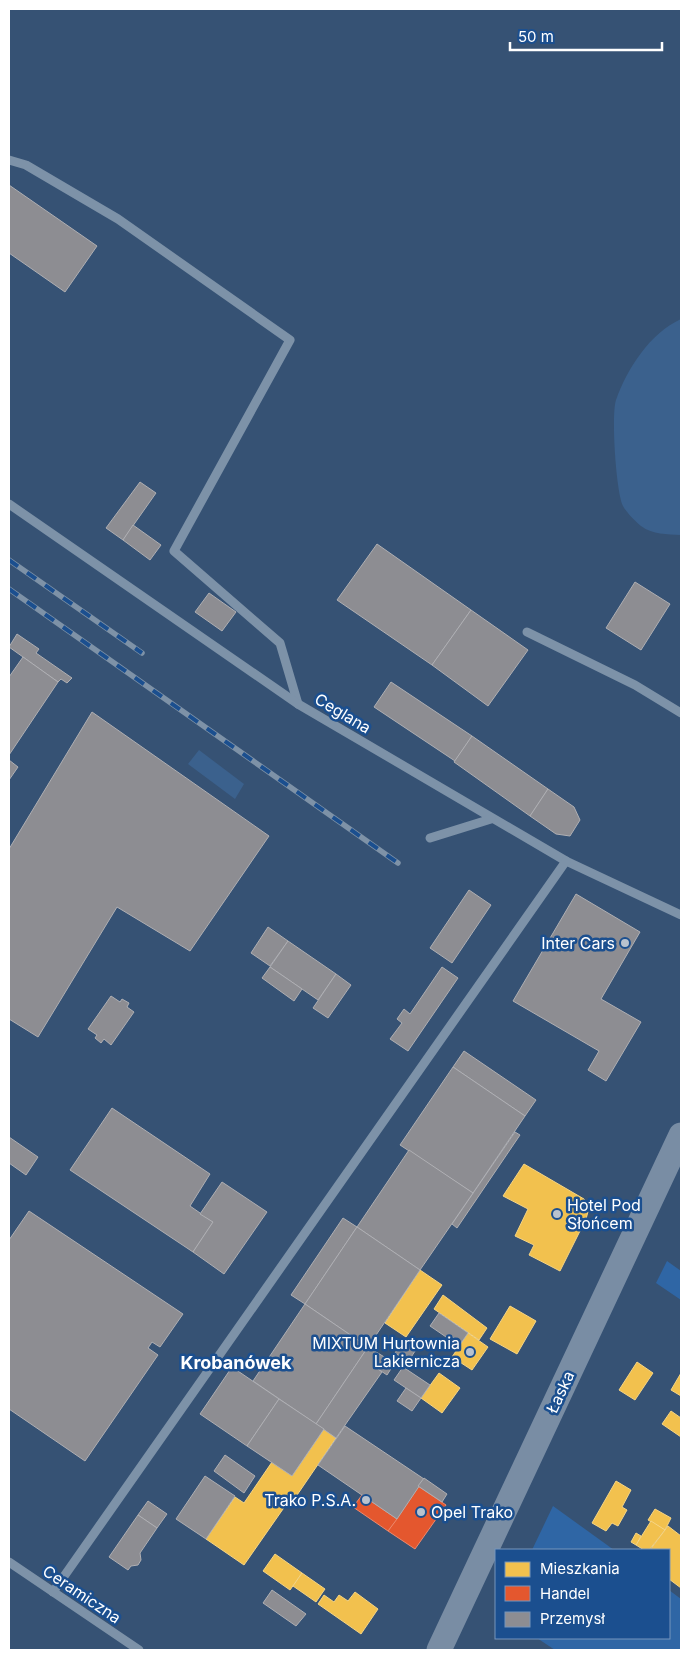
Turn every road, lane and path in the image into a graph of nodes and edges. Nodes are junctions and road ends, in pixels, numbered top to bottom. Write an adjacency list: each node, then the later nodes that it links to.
1 (9, 160): 4 (lane)
2 (9, 504): 4 (lane, Ceglana)
3 (527, 632): 5 (lane)
4 (298, 704): 6 (lane, Ceglana)
5 (681, 713)
6 (491, 819): 7 (lane); 8 (lane, Ceglana)
7 (430, 838)
8 (566, 861): 9 (lane, Ceglana); 12 (lane)
9 (681, 915)
10 (681, 1134): 14 (main road, Łaska)
11 (9, 1562): 12 (lane, Ceramiczna)
12 (53, 1592): 13 (lane, Ceramiczna)
13 (138, 1650)
14 (439, 1650)

